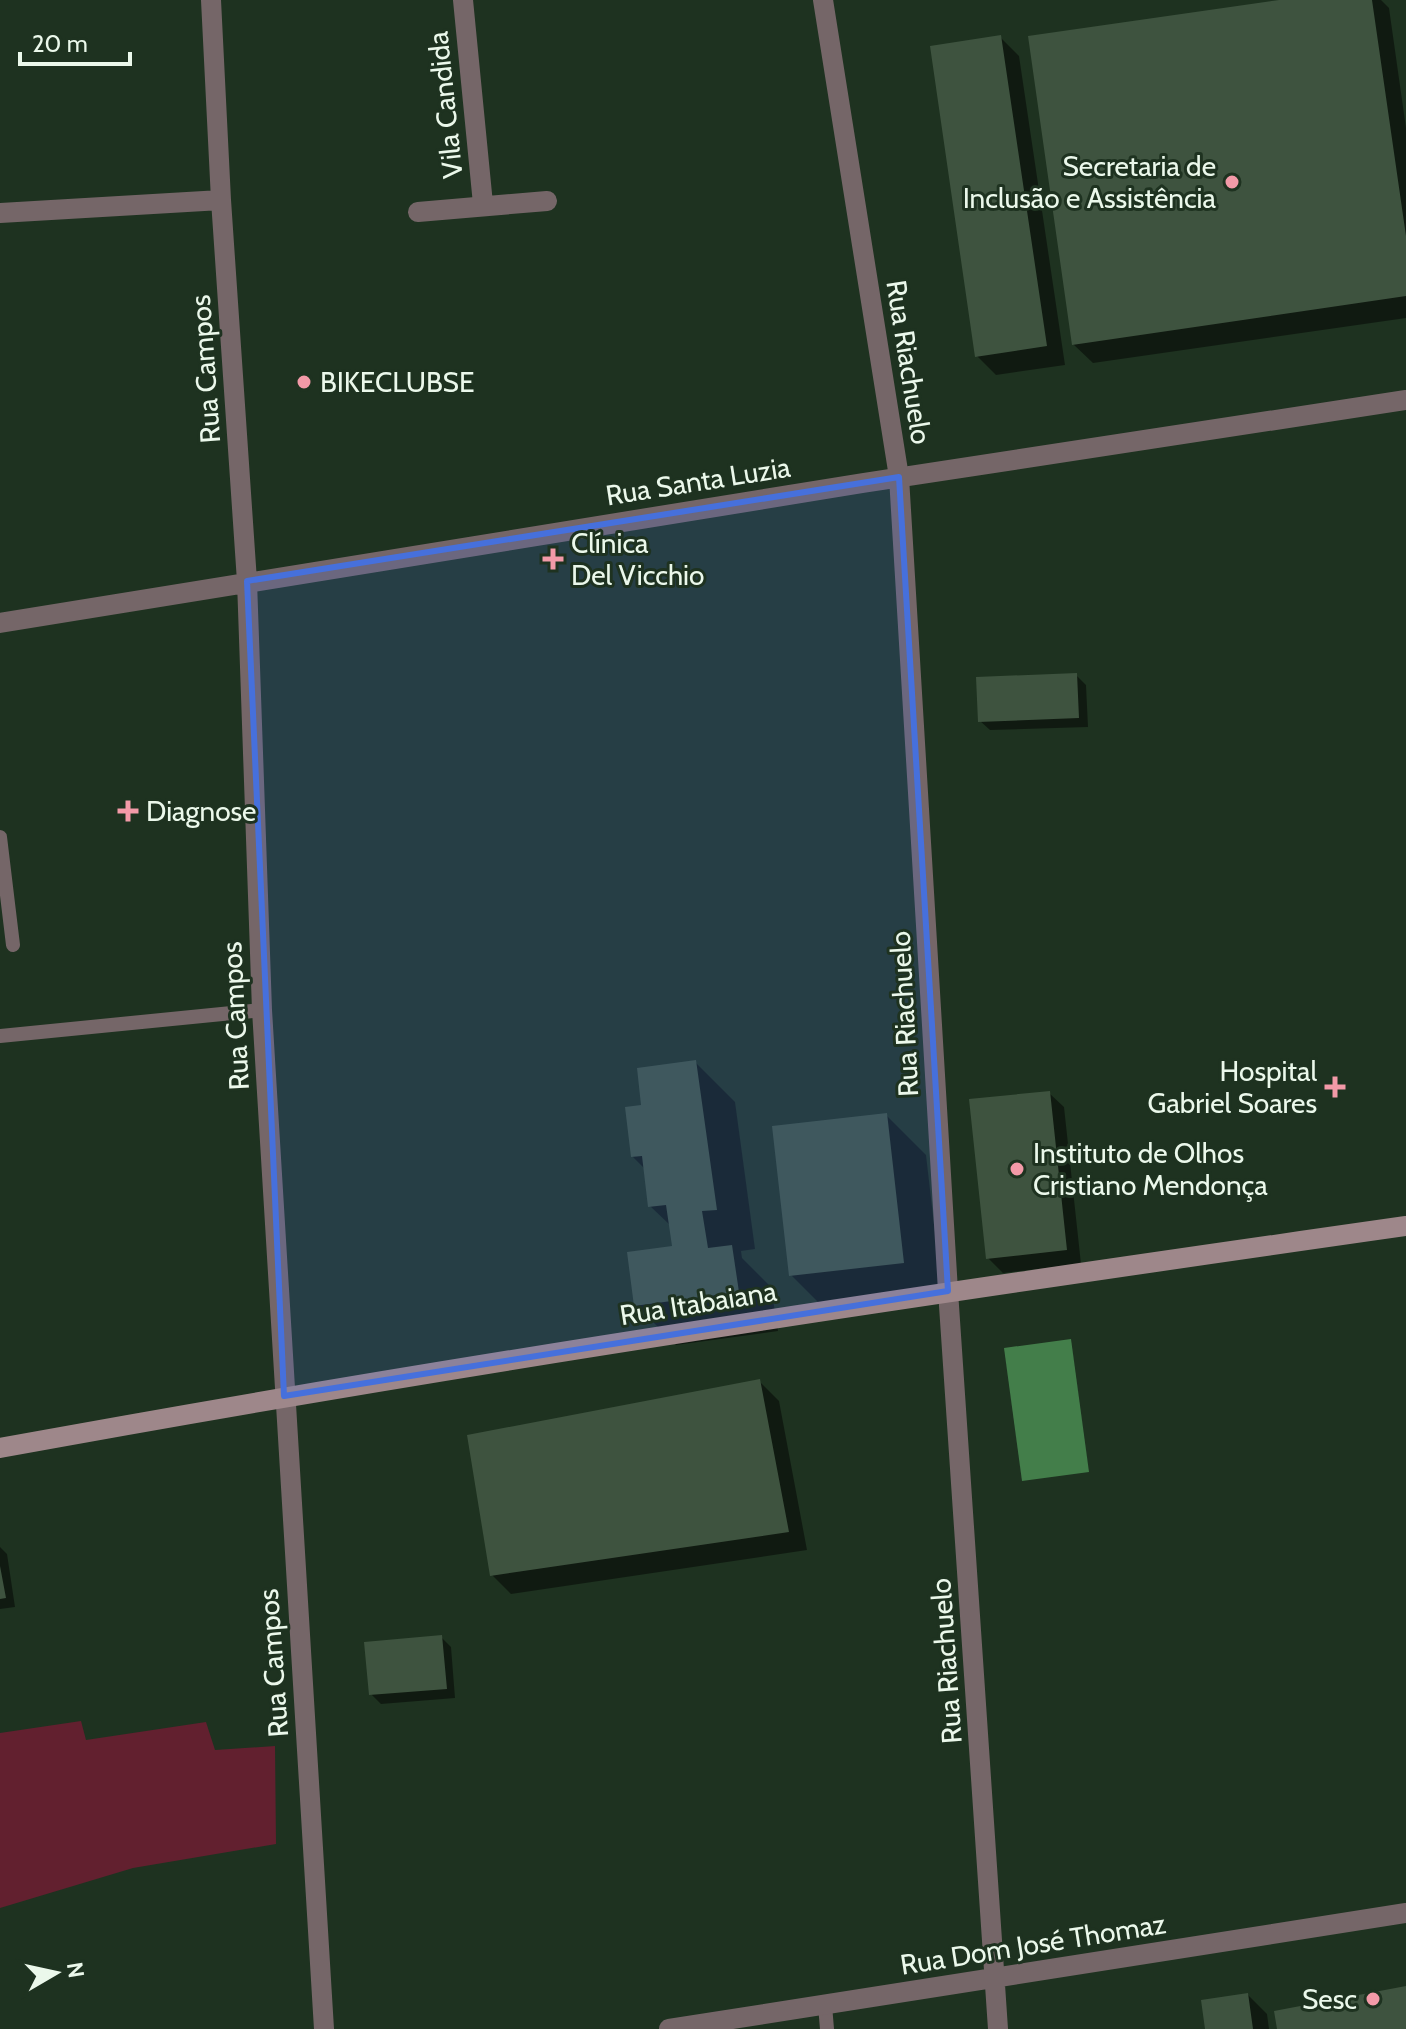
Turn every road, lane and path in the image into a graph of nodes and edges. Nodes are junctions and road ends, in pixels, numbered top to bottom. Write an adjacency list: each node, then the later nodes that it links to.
1 (211, 0): 4 (street, Rua Campos)
2 (463, 0): 6 (street, Vila Candida)
3 (823, 0): 10 (street, Rua Riachuelo)
4 (221, 200): 8 (street); 11 (street, Rua Campos)
5 (547, 201): 6 (street, Vila Candida)
6 (483, 204): 7 (street, Vila Candida)
7 (418, 212)
8 (0, 213)
9 (1406, 400): 10 (street, Rua Santa Luzia)
10 (899, 477): 11 (street, Rua Santa Luzia); 18 (street, Rua Riachuelo)
11 (247, 581): 12 (street, Rua Santa Luzia); 15 (street, Rua Campos)
12 (0, 623)
13 (0, 837): 14 (lane)
14 (13, 945)
15 (262, 1010): 16 (lane); 19 (street, Rua Campos)
16 (0, 1036)
17 (1406, 1226): 18 (main road, Rua Itabaiana)
18 (948, 1291): 19 (main road, Rua Itabaiana); 22 (street, Rua Riachuelo)
19 (284, 1396): 20 (main road, Rua Itabaiana); 24 (street, Rua Campos)
20 (0, 1448)
21 (1406, 1913): 22 (street, Rua Dom José Thomaz)
22 (995, 1980): 23 (street, Rua Dom José Thomaz); 27 (street, Rua Riachuelo)
23 (825, 2005): 25 (street, Rua Dom José Thomaz); 26 (lane)
24 (324, 2029)
25 (669, 2029)
26 (827, 2029)
27 (998, 2029)

